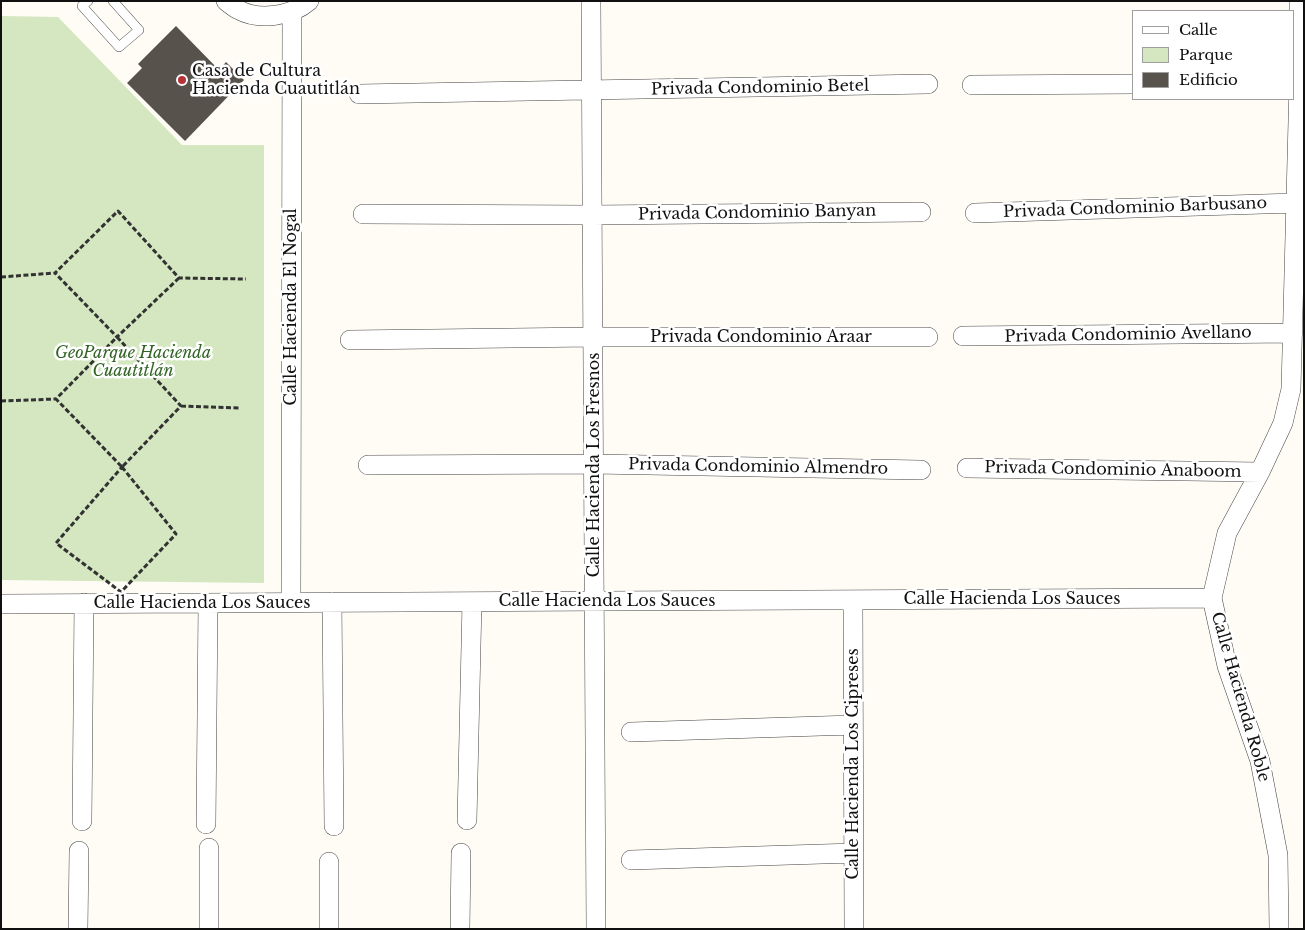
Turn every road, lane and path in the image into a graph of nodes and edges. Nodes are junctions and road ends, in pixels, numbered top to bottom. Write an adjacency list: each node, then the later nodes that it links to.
1 (88, 1): 2 (lane)
2 (113, 1)
3 (226, 1): 7 (street)
4 (309, 1): 7 (street)
5 (591, 1): 12 (street, Calle Hacienda Los Fresnos)
6 (1299, 1): 8 (street, Calle Hacienda Roble)
7 (292, 12): 43 (street, Calle Hacienda El Nogal)
8 (1296, 83): 14 (street, Calle Hacienda Roble)
9 (928, 84): 12 (street, Privada Condominio Betel)
10 (1132, 84): 11 (street)
11 (972, 85)
12 (591, 91): 13 (street, Privada Condominio Betel); 18 (street, Calle Hacienda Los Fresnos)
13 (359, 94)
14 (1296, 203): 16 (street, Privada Condominio Barbusano); 23 (street, Calle Hacienda Roble)
15 (921, 212): 18 (street, Privada Condominio Banyan)
16 (975, 213)
17 (364, 214): 18 (street, Privada Condominio Banyan)
18 (592, 215): 27 (street, Calle Hacienda Los Fresnos)
19 (54, 273): 20 (path); 21 (path); 26 (path)
20 (1, 277)
21 (179, 278): 22 (path); 26 (path)
22 (246, 279)
23 (1293, 333): 25 (street, Privada Condominio Avellano); 38 (street, Calle Hacienda Roble)
24 (928, 336): 27 (street, Privada Condominio Araar)
25 (963, 336)
26 (117, 337): 29 (path); 31 (path)
27 (593, 337): 28 (street, Privada Condominio Araar); 33 (street, Calle Hacienda Los Fresnos)
28 (350, 340)
29 (56, 399): 30 (path); 35 (path)
30 (1, 401)
31 (180, 406): 32 (path); 35 (path)
32 (241, 408)
33 (594, 464): 34 (street, Privada Condominio Almendro); 37 (street, Privada Condominio Almendro); 41 (street, Calle Hacienda Los Fresnos)
34 (368, 465)
35 (122, 467): 35 (path)
36 (967, 468): 38 (street, Privada Condominio Anaboom)
37 (921, 470)
38 (1260, 472): 39 (street, Calle Hacienda Roble)
39 (1212, 598): 40 (street, Calle Hacienda Los Sauces); 66 (street, Calle Hacienda Roble)
40 (853, 600): 41 (street, Calle Hacienda Los Sauces); 48 (street, Calle Hacienda Los Cipreses)
41 (595, 601): 45 (street, Calle Hacienda Los Sauces); 64 (street, Calle Hacienda Los Fresnos)
42 (208, 602): 43 (street, Calle Hacienda Los Sauces); 46 (street, Calle Hacienda Los Sauces); 52 (street)
43 (291, 602): 44 (street, Calle Hacienda Los Sauces)
44 (332, 602): 45 (street, Calle Hacienda Los Sauces); 53 (street)
45 (472, 602): 50 (street)
46 (84, 603): 47 (street, Calle Hacienda Los Sauces); 51 (street)
47 (1, 604)
48 (853, 725): 49 (street); 57 (street, Calle Hacienda Los Cipreses)
49 (631, 732)
50 (467, 820)
51 (82, 821)
52 (206, 824)
53 (334, 826)
54 (209, 848): 61 (street)
55 (79, 851): 60 (street)
56 (461, 853): 63 (street)
57 (854, 854): 58 (street); 65 (street, Calle Hacienda Los Cipreses)
58 (630, 860)
59 (329, 862): 62 (street)
60 (78, 929)
61 (209, 929)
62 (329, 929)
63 (460, 929)
64 (596, 929)
65 (854, 929)
66 (1279, 929)

